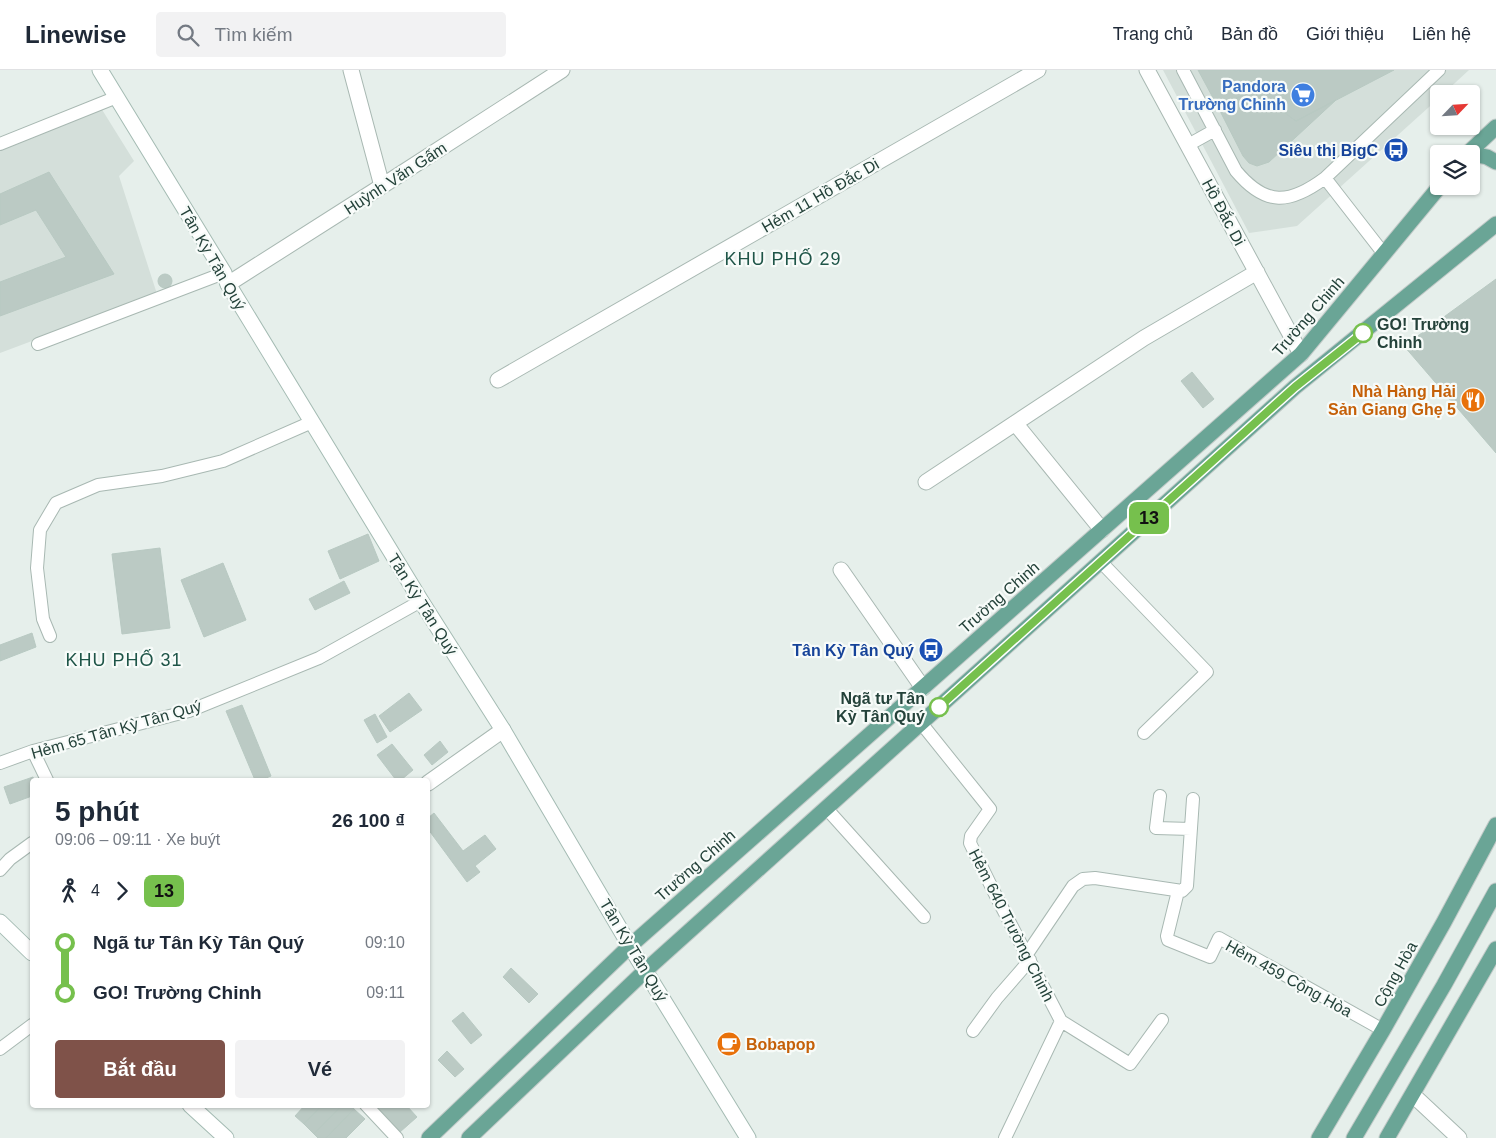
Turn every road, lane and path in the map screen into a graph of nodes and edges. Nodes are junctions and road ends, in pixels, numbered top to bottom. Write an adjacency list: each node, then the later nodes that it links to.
1 (100, 70): 8 (street, Tân Kỳ Tân Quý)
2 (351, 70): 17 (street)
3 (562, 70): 17 (street, Huỳnh Văn Gấm)
4 (1038, 70): 25 (street, Hẻm 11 Hồ Đắc Di)
5 (1147, 70): 13 (street, Hồ Đắc Di)
6 (1183, 70): 10 (lane)
7 (1439, 70): 16 (lane)
8 (117, 97): 11 (lane); 22 (street, Tân Kỳ Tân Quý)
9 (1496, 127): 12 (main road)
10 (1215, 130): 13 (lane); 16 (lane)
11 (0, 144)
12 (1477, 145)
13 (1188, 146): 21 (street, Hồ Đắc Di)
14 (1480, 156): 15 (main road)
15 (1496, 162)
16 (1325, 178): 20 (lane)
17 (382, 186): 22 (street, Huỳnh Văn Gấm)
18 (1433, 195): 20 (main road, Trường Chinh)
19 (1496, 224): 30 (main road)
20 (1384, 254): 24 (main road, Trường Chinh)
21 (1257, 272): 24 (street, Hồ Đắc Di); 27 (street)
22 (226, 279): 23 (lane); 26 (street, Tân Kỳ Tân Quý)
23 (38, 344)
24 (1301, 354): 29 (main road, Trường Chinh)
25 (498, 380)
26 (312, 422): 32 (street, Tân Kỳ Tân Quý); 33 (lane)
27 (1015, 423): 28 (street); 29 (street)
28 (926, 482)
29 (1102, 530): 34 (main road, Trường Chinh)
30 (1101, 562): 35 (main road); 37 (lane)
31 (841, 570): 34 (street)
32 (421, 601): 36 (street, Tân Kỳ Tân Quý); 38 (lane, Hẻm 65 Tân Kỳ Tân Quý)
33 (50, 636)
34 (923, 688): 53 (main road, Trường Chinh)
35 (921, 723): 44 (main road); 56 (lane, Hẻm 640 Trường Chinh)
36 (503, 730): 41 (street); 53 (street, Tân Kỳ Tân Quý)
37 (1144, 733)
38 (33, 751): 39 (lane, Hẻm 65 Tân Kỳ Tân Quý); 40 (lane)
39 (0, 763)
40 (46, 778)
41 (430, 782)
42 (1160, 796): 46 (lane)
43 (1193, 798): 46 (lane, Hẻm 459 Cộng Hòa)
44 (826, 808): 51 (lane); 57 (main road)
45 (1496, 825): 61 (main road, Cộng Hòa)
46 (1191, 829): 49 (lane, Hẻm 459 Cộng Hòa)
47 (30, 845): 48 (lane)
48 (0, 870)
49 (1180, 891): 56 (lane); 61 (lane, Hẻm 459 Cộng Hòa)
50 (1496, 891): 74 (main road)
51 (924, 917)
52 (0, 922): 55 (street)
53 (630, 946): 57 (street, Tân Kỳ Tân Quý); 69 (main road, Trường Chinh)
54 (1496, 949): 64 (main road)
55 (30, 951)
56 (1028, 957): 59 (lane, Hẻm 640 Trường Chinh); 62 (lane)
57 (646, 970): 70 (main road); 71 (street, Tân Kỳ Tân Quý)
58 (1162, 1020): 59 (lane, Hẻm 640 Trường Chinh)
59 (1062, 1021): 72 (lane)
60 (30, 1027): 63 (lane)
61 (1383, 1030): 73 (main road, Cộng Hòa)
62 (973, 1032)
63 (0, 1049)
64 (1413, 1095): 75 (main road); 76 (street)
65 (197, 1108): 67 (street)
66 (369, 1108): 68 (lane)
67 (226, 1138)
68 (397, 1138)
69 (429, 1138)
70 (469, 1138)
71 (748, 1138)
72 (1005, 1138)
73 (1319, 1138)
74 (1354, 1138)
75 (1387, 1138)
76 (1459, 1138)

